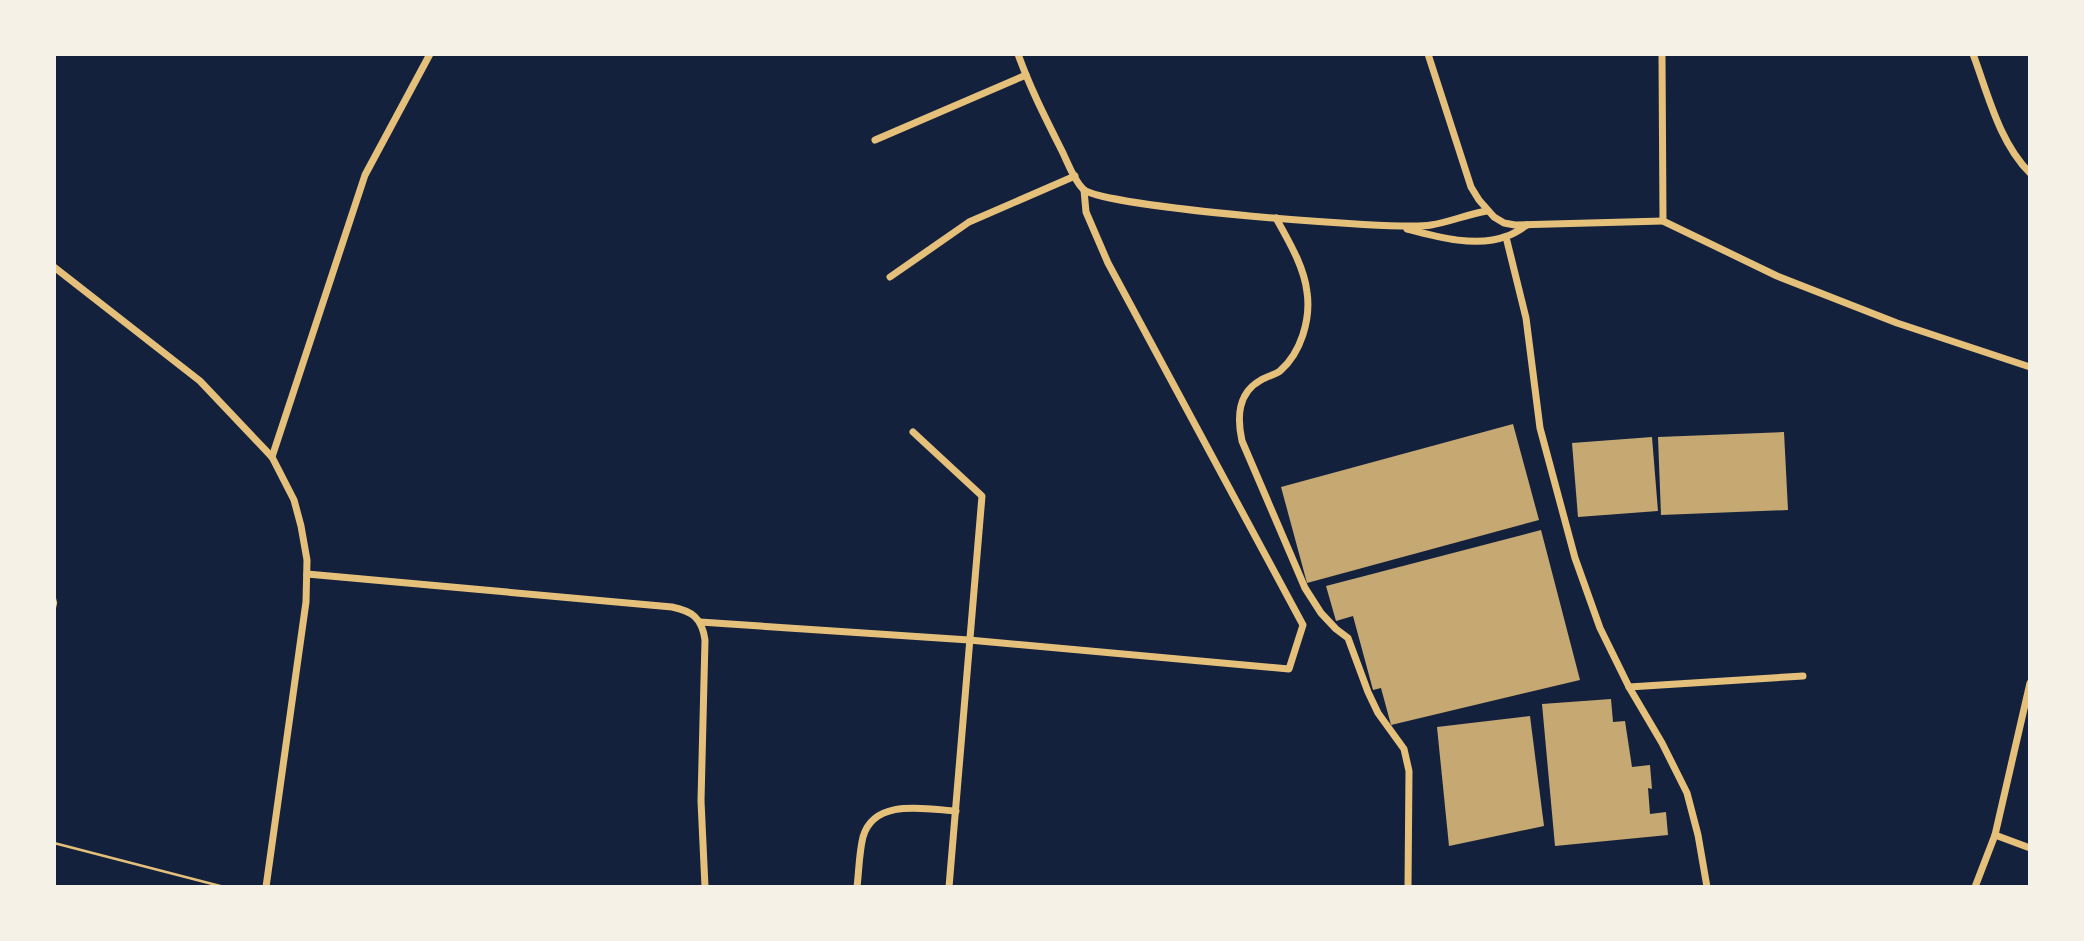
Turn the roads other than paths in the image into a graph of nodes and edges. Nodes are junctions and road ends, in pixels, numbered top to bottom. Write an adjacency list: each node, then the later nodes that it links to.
1 (430, 54): 21 (street)
2 (1018, 54): 6 (street)
3 (1428, 54): 11 (street)
4 (1662, 54): 13 (street)
5 (1973, 54): 8 (street)
6 (1026, 75): 7 (street); 9 (street)
7 (875, 140)
8 (2030, 173)
9 (1075, 176): 10 (street); 18 (street)
10 (1084, 190): 12 (street); 24 (street)
11 (1487, 211): 14 (street); 15 (street)
12 (1276, 218): 15 (street); 37 (street)
13 (1662, 221): 14 (street); 19 (street)
14 (1527, 225): 16 (street)
15 (1399, 227): 16 (street)
16 (1506, 237): 27 (street)
17 (54, 267): 21 (street)
18 (890, 277)
19 (2030, 367)
20 (913, 432): 24 (street)
21 (272, 457): 22 (street)
22 (307, 574): 23 (street); 33 (street)
23 (700, 622): 24 (street); 34 (street)
24 (969, 640): 30 (street)
25 (1803, 676): 27 (street)
26 (2030, 683): 28 (street)
27 (1629, 687): 38 (street)
28 (2021, 728): 29 (street); 31 (street)
29 (2030, 730)
30 (956, 811): 35 (street); 36 (street)
31 (1995, 835): 32 (street); 39 (street)
32 (2030, 848)
33 (266, 887)
34 (705, 887)
35 (857, 887)
36 (949, 887)
37 (1408, 887)
38 (1707, 887)
39 (1975, 887)

